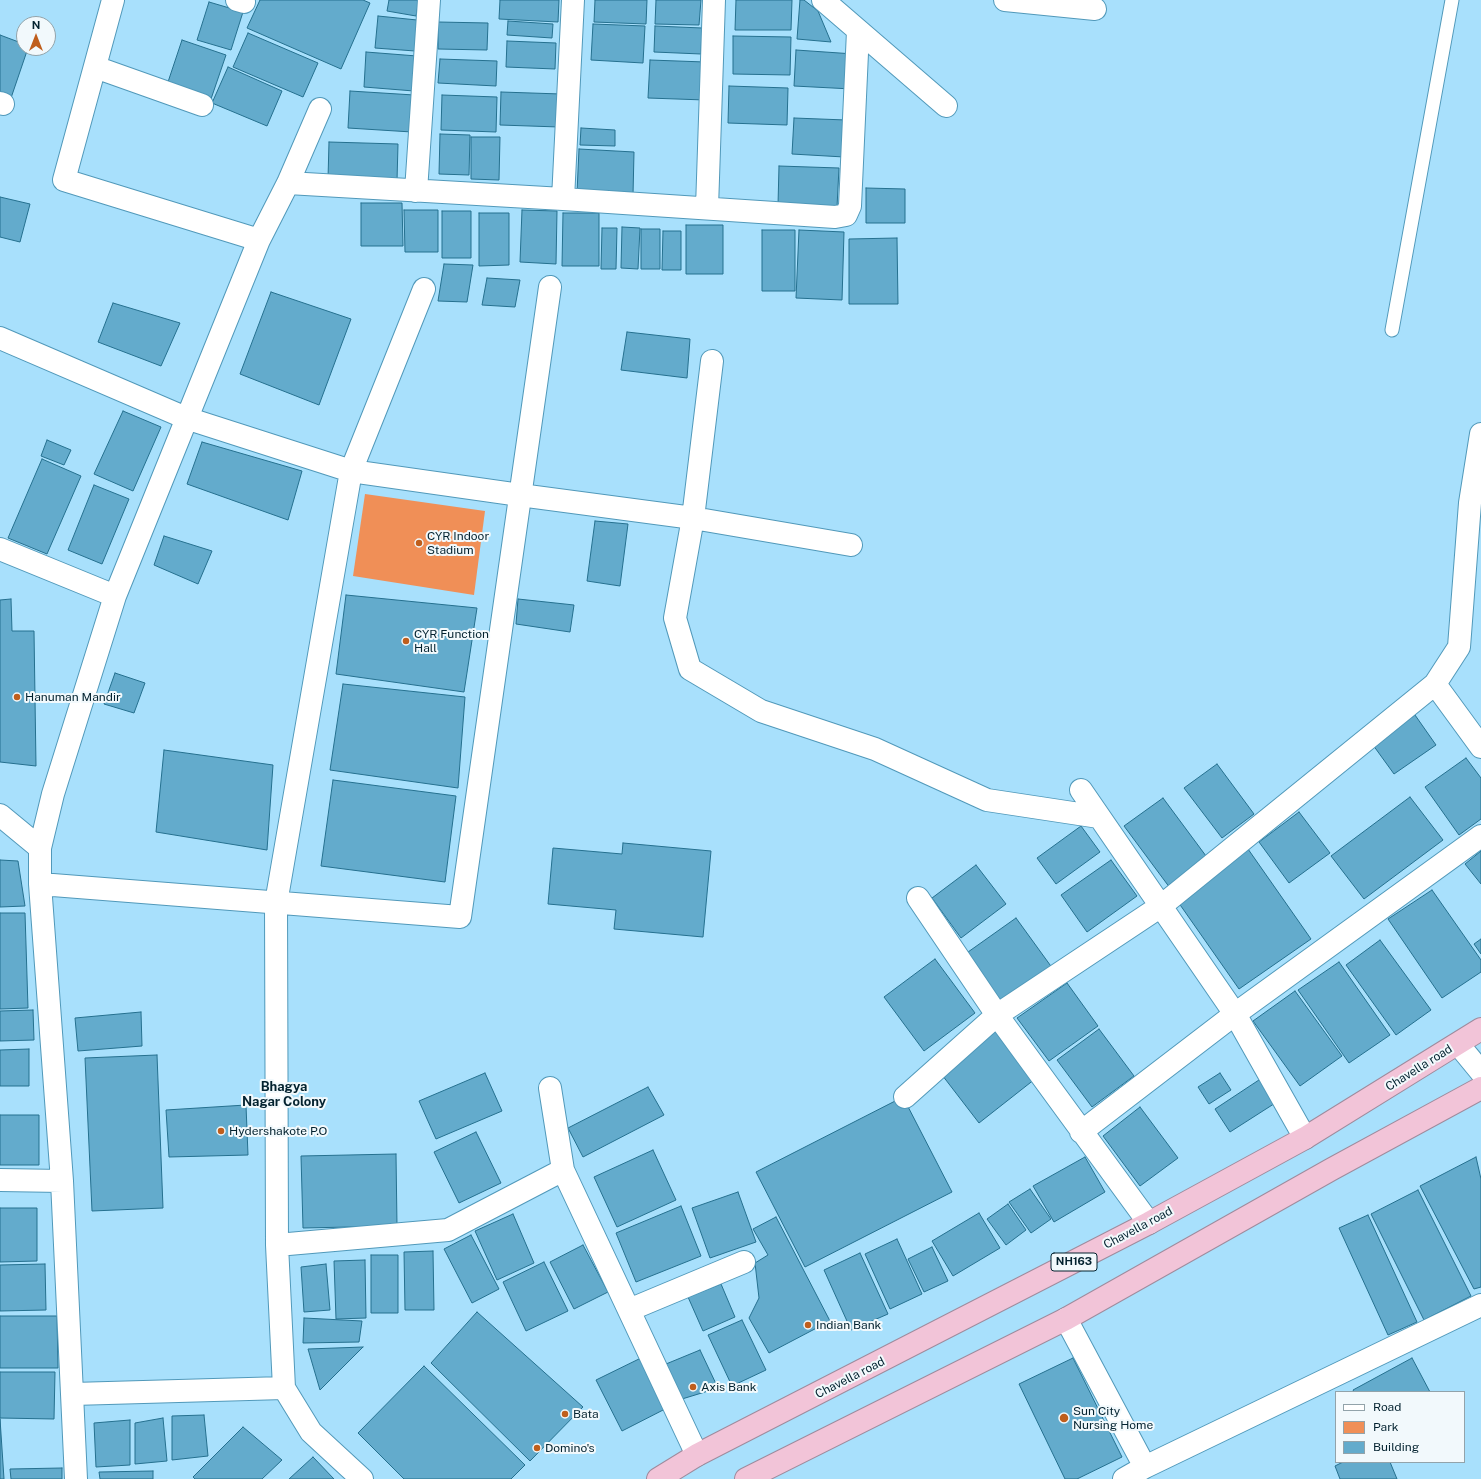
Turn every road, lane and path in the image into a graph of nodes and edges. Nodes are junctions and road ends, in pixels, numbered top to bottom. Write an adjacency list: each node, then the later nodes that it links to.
1 (113, 0): 10 (street)
2 (429, 0): 15 (street)
3 (573, 0): 16 (street)
4 (714, 0): 17 (street)
5 (823, 0): 9 (street)
6 (1004, 0): 8 (street)
7 (1452, 0): 21 (lane)
8 (1095, 9)
9 (858, 31): 12 (street); 17 (street)
10 (95, 67): 11 (street); 18 (street)
11 (202, 105)
12 (946, 106)
13 (320, 108): 14 (street)
14 (288, 184): 15 (street); 18 (street)
15 (416, 191): 16 (street)
16 (563, 199): 17 (street)
17 (707, 208)
18 (258, 240): 24 (street)
19 (550, 287): 27 (street)
20 (424, 289): 26 (street)
21 (1392, 330)
22 (0, 338): 24 (street)
23 (712, 361): 28 (street)
24 (186, 418): 26 (street); 31 (street)
25 (1481, 434): 32 (street)
26 (351, 471): 27 (street); 41 (street)
27 (520, 495): 28 (street); 41 (street)
28 (693, 518): 29 (street); 36 (street)
29 (851, 545)
30 (0, 549): 31 (street)
31 (115, 596): 38 (street)
32 (1435, 684): 33 (street); 42 (street)
33 (1481, 747)
34 (1080, 790): 36 (street)
35 (0, 815): 38 (street)
36 (1099, 817): 42 (street)
37 (1481, 836): 43 (street)
38 (40, 848): 39 (street)
39 (40, 884): 41 (street); 55 (street)
40 (918, 898): 44 (street)
41 (276, 903): 57 (street)
42 (1161, 906): 43 (street); 44 (street)
43 (1236, 1014): 51 (street); 52 (street)
44 (997, 1016): 50 (street); 51 (street)
45 (1481, 1029): 46 (highway, Chavella road / NH163)
46 (1458, 1044): 47 (street); 52 (highway, Chavella road / NH163)
47 (1481, 1072)
48 (550, 1088): 53 (street)
49 (1481, 1088): 61 (highway)
50 (905, 1097)
51 (1081, 1132): 56 (street)
52 (1305, 1138): 56 (highway, Chavella road / NH163)
53 (563, 1170): 57 (street); 60 (street)
54 (0, 1180): 55 (street)
55 (62, 1181): 63 (street)
56 (1149, 1223): 64 (highway, Chavella road / NH163)
57 (277, 1245): 62 (street)
58 (744, 1262): 60 (street)
59 (1481, 1305): 65 (street)
60 (629, 1310): 64 (street)
61 (1066, 1319): 65 (street); 69 (highway)
62 (284, 1388): 63 (street); 67 (street)
63 (73, 1394): 66 (street)
64 (697, 1456): 68 (highway, Chavella road / NH163)
65 (1145, 1468): 70 (street)
66 (76, 1479)
67 (362, 1479)
68 (658, 1479)
69 (746, 1479)
70 (1124, 1479)

